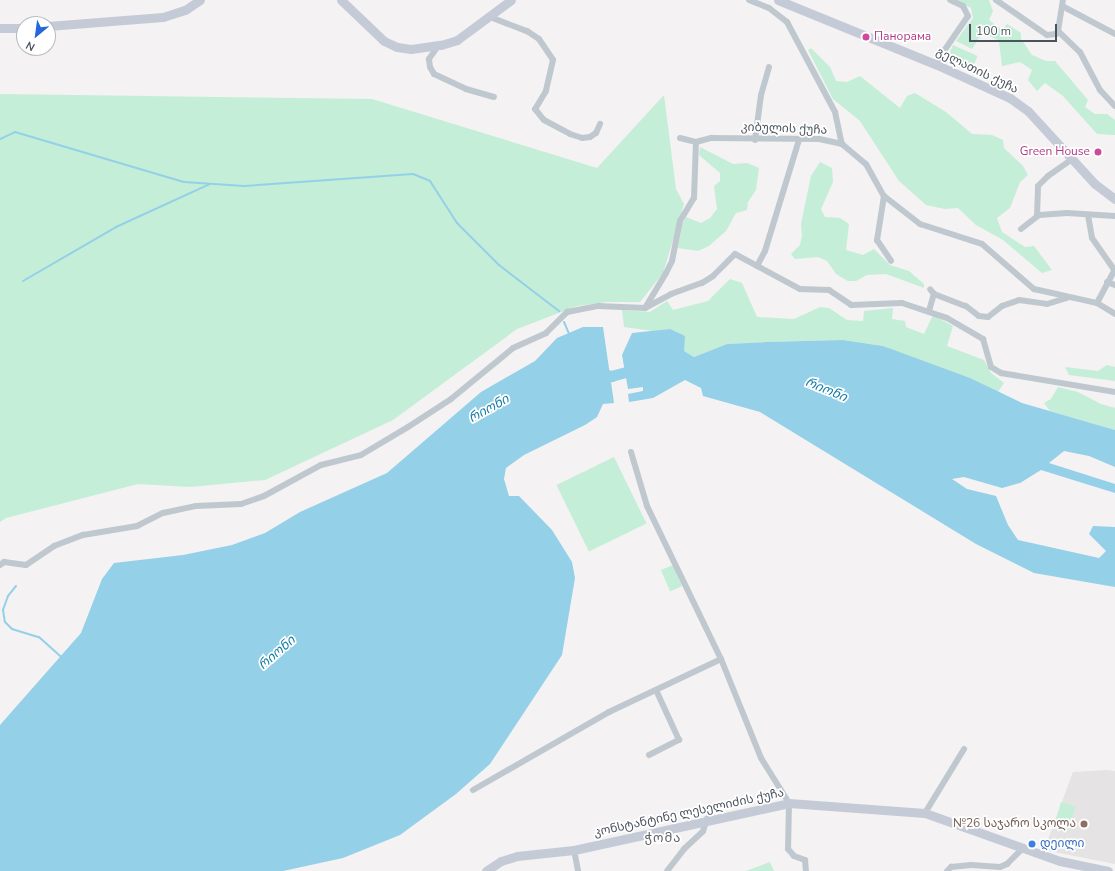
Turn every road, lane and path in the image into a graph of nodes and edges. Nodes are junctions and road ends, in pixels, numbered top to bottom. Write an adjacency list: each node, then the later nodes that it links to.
1 (200, 0): 11 (main road)
2 (341, 0): 16 (main road)
3 (511, 0): 10 (main road)
4 (749, 0): 26 (street)
5 (778, 0): 17 (main road, გელათის ქუჩა)
6 (950, 0): 17 (street)
7 (996, 0): 14 (street)
8 (1063, 0): 9 (street)
9 (1064, 7): 14 (street); 15 (street)
10 (490, 17): 16 (main road); 21 (street)
11 (56, 25)
12 (0, 28): 13 (main road)
13 (16, 28)
14 (1058, 31): 20 (street)
15 (1115, 34)
16 (438, 46): 19 (street)
17 (935, 64): 27 (main road, გელათის ქუჩა)
18 (769, 67): 23 (street)
19 (494, 97)
20 (1115, 106)
21 (600, 124)
22 (680, 138): 25 (street)
23 (755, 140): 24 (street, კიბულის ქუჩა); 25 (street, კიბულის ქუჩა)
24 (799, 140): 26 (street, კიბულის ქუჩა); 35 (street)
25 (696, 142): 41 (street)
26 (842, 144): 28 (street, კიბულის ქუჩა)
27 (1072, 159): 29 (main road, გელათის ქუჩა); 31 (street)
28 (884, 196): 34 (street); 39 (street, კიბულის ქუჩა)
29 (1115, 199)
30 (1088, 215): 31 (street); 32 (street); 36 (street)
31 (1037, 216): 33 (street)
32 (1115, 216)
33 (1021, 229)
34 (891, 261)
35 (757, 266): 41 (street); 42 (street)
36 (1114, 269): 37 (street)
37 (1107, 282): 38 (street); 40 (street)
38 (1115, 286)
39 (1068, 298): 40 (street, კიბულის ქუჩა); 42 (street)
40 (1097, 303): 43 (street)
41 (645, 308): 46 (street)
42 (929, 311): 44 (street)
43 (1115, 314)
44 (1115, 392)
45 (631, 452): 47 (street)
46 (0, 565)
47 (721, 659): 48 (street); 52 (street)
48 (656, 690): 50 (street); 51 (street)
49 (964, 749): 53 (street)
50 (649, 755)
51 (473, 790)
52 (789, 803): 53 (main road, კონსტანტინე ლესელიძის ქუჩა); 54 (main road, კონსტანტინე ლესელიძის ქუჩა); 61 (street)
53 (925, 813): 55 (main road, კონსტანტინე ლესელიძის ქუჩა)
54 (708, 819): 56 (main road, კონსტანტინე ლესელიძის ქუჩა); 60 (street)
55 (1023, 848): 57 (main road, კონსტანტინე ლესელიძის ქუჩა); 62 (street)
56 (574, 850): 58 (main road, კონსტანტინე ლესელიძის ქუჩა); 59 (street)
57 (1083, 869): 63 (main road, კონსტანტინე ლესელიძის ქუჩა)
58 (486, 871)
59 (578, 871)
60 (667, 871)
61 (806, 871)
62 (947, 871)
63 (1108, 871)

